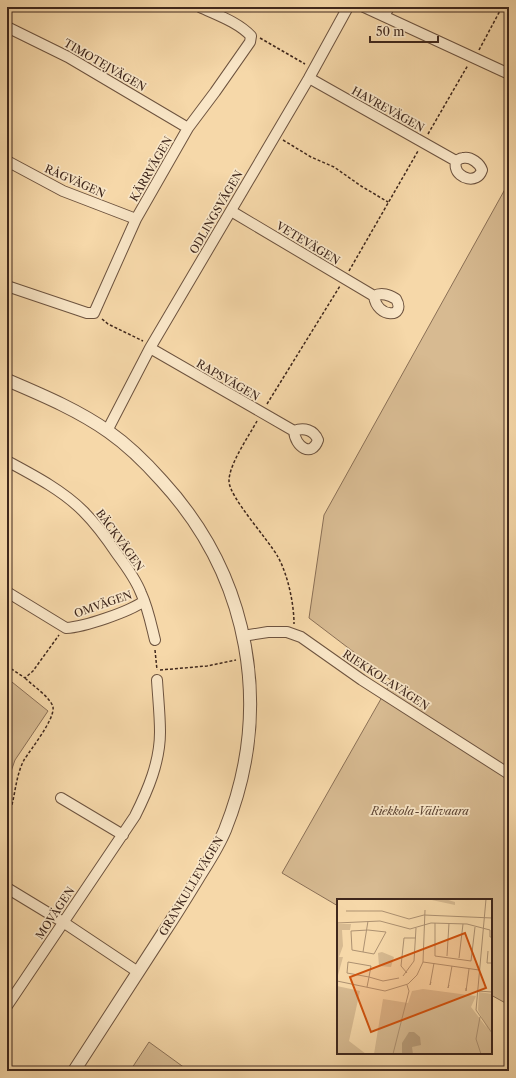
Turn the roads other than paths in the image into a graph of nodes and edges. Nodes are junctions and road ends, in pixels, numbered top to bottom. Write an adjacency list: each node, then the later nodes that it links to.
1 (200, 7): 9 (street, KÄRRVÄGEN)
2 (348, 7): 7 (street, ODLINGSVÄGEN)
3 (364, 7): 5 (street)
4 (389, 7): 5 (street)
5 (384, 16): 8 (street)
6 (7, 27): 9 (street, TIMOTEJVÄGEN)
7 (311, 73): 11 (street, HAVREVÄGEN); 12 (street, ODLINGSVÄGEN)
8 (509, 74)
9 (188, 128): 13 (street, KÄRRVÄGEN)
10 (7, 161): 13 (street, RÅGVÄGEN)
11 (456, 161)
12 (231, 211): 15 (street, VETEVÄGEN); 16 (street, ODLINGSVÄGEN)
13 (136, 219): 14 (street, KÄRRVÄGEN)
14 (7, 286)
15 (374, 296)
16 (152, 345): 18 (street, ODLINGSVÄGEN); 19 (street, RAPSVÄGEN)
17 (7, 380): 18 (street, GRANKULLEVÄGEN)
18 (107, 431): 23 (street, GRANKULLEVÄGEN)
19 (294, 432)
20 (7, 461): 22 (street, BÄCKVÄGEN)
21 (7, 592): 22 (street, OMVÄGEN)
22 (144, 602): 24 (street, BÄCKVÄGEN)
23 (243, 636): 26 (street, RIEKKOLAVÄGEN); 31 (street, GRANKULLEVÄGEN)
24 (155, 640)
25 (157, 675): 28 (street, MOVÄGEN)
26 (509, 774)
27 (61, 798): 28 (street)
28 (123, 835): 30 (street, MOVÄGEN)
29 (7, 888): 30 (street)
30 (63, 922): 31 (street); 32 (street, MOVÄGEN)
31 (138, 972): 33 (street, GRANKULLEVÄGEN)
32 (7, 1006)
33 (74, 1071)

